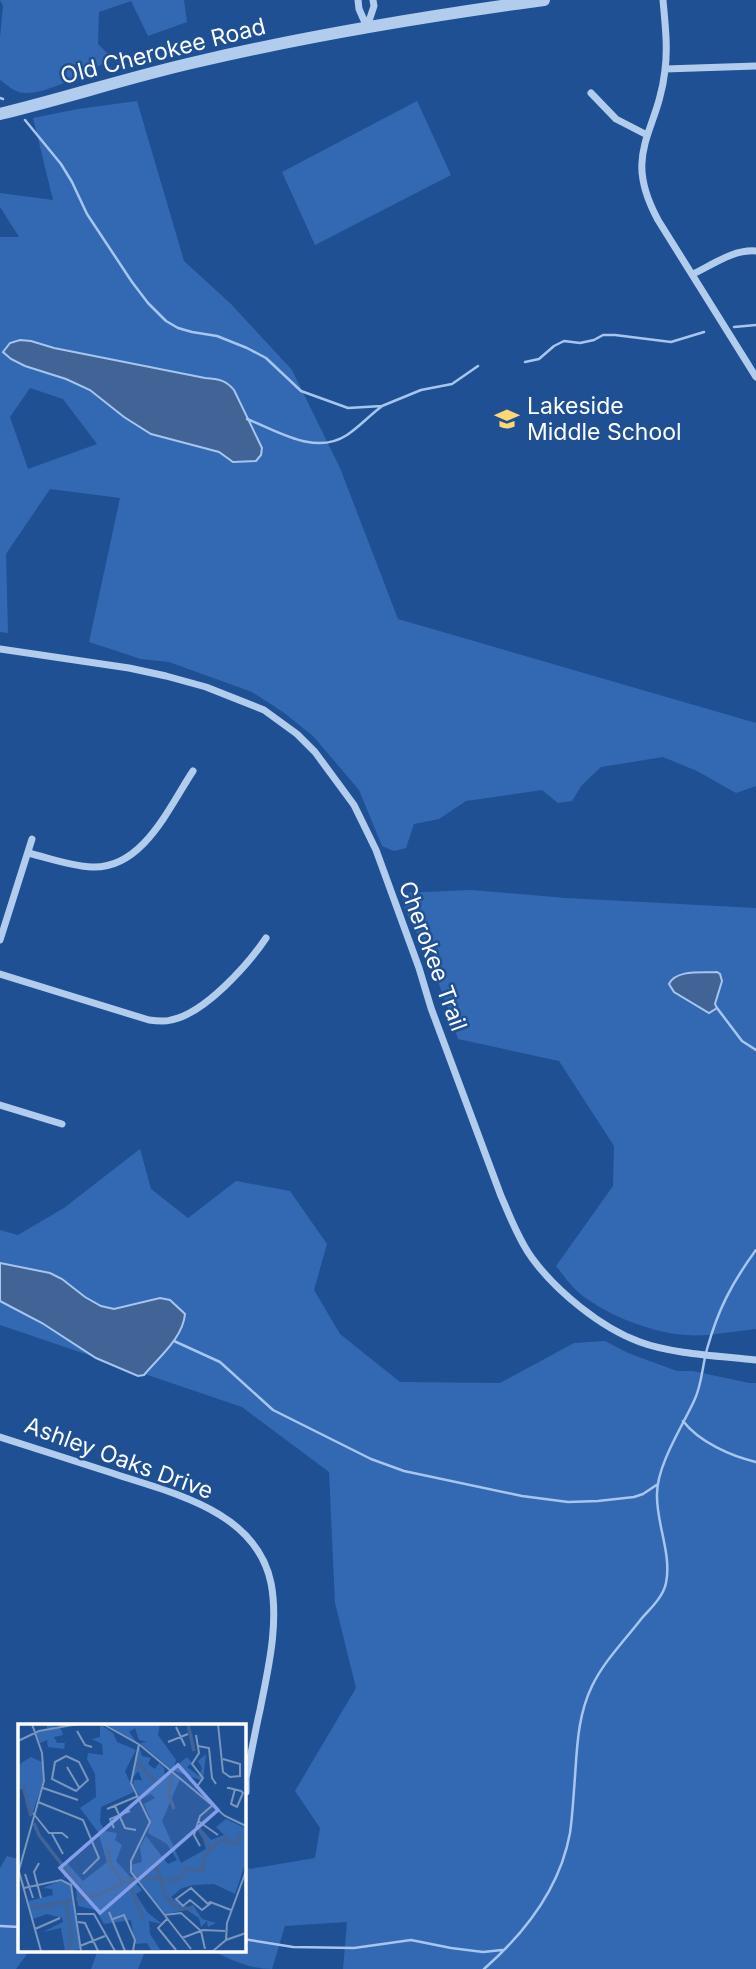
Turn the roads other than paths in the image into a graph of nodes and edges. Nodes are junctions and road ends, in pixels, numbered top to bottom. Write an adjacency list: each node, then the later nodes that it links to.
1 (359, 0): 5 (street)
2 (373, 0): 5 (street)
3 (544, 0): 5 (street, Old Cherokee Road)
4 (663, 0): 7 (street)
5 (367, 27): 9 (street, Old Cherokee Road)
6 (756, 66): 7 (street)
7 (665, 69): 10 (street)
8 (591, 93): 10 (street)
9 (0, 114)
10 (647, 135): 12 (street)
11 (756, 251): 12 (street)
12 (693, 274): 13 (street)
13 (756, 377)
14 (0, 649): 23 (street, Cherokee Trail)
15 (193, 771): 17 (street)
16 (32, 839): 17 (street)
17 (28, 853): 19 (street)
18 (266, 938): 20 (street)
19 (0, 940)
20 (0, 974)
21 (0, 1105): 22 (street)
22 (62, 1124)
23 (756, 1360)
24 (0, 1437): 25 (street, Ashley Oaks Drive)
25 (246, 1792)

